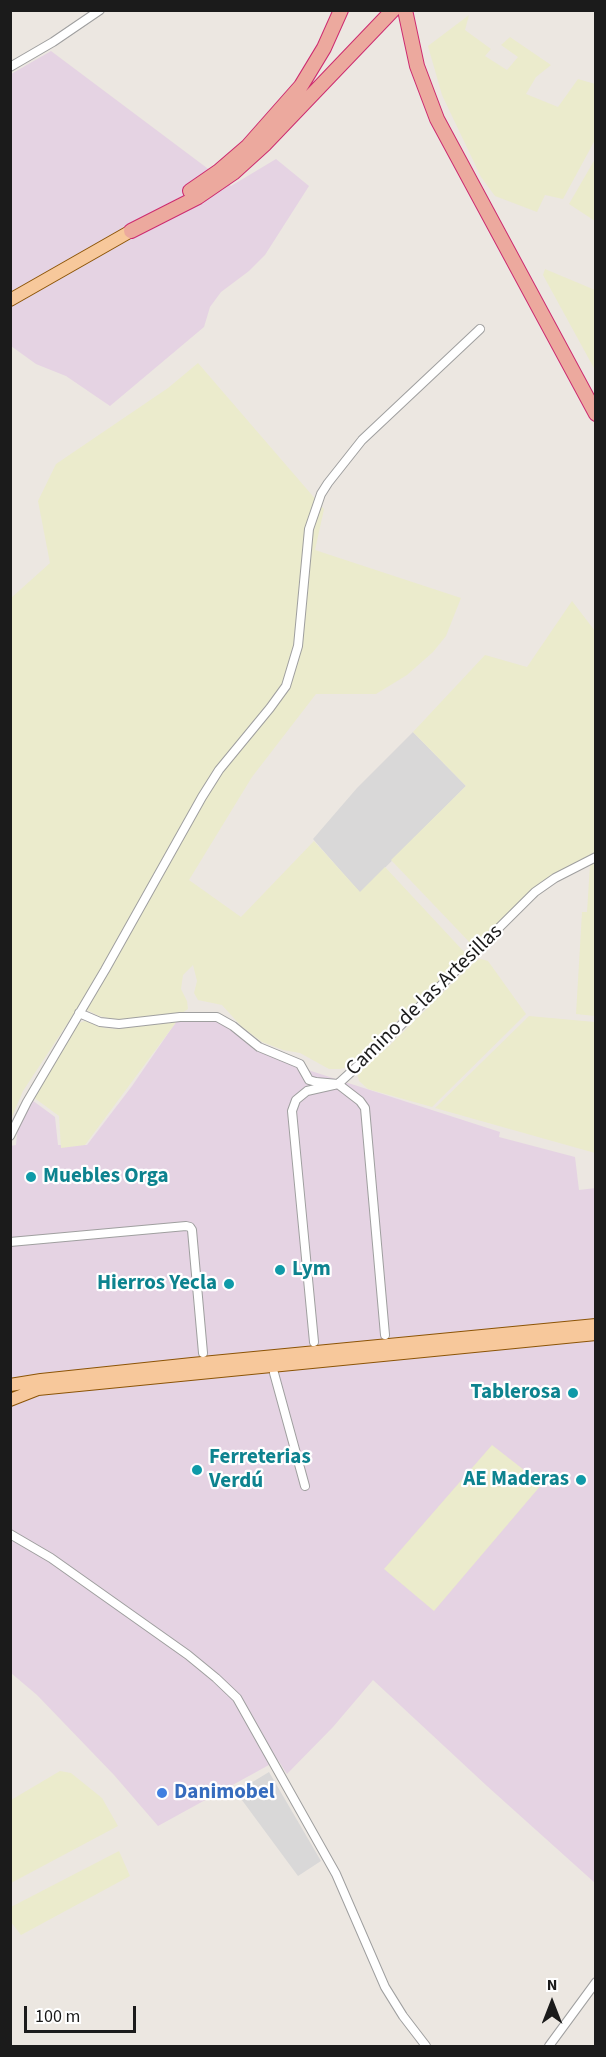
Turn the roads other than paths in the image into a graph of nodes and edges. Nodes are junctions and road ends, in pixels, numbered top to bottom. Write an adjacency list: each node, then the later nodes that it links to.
1 (100, 10): 5 (street)
2 (341, 10): 6 (highway)
3 (393, 10): 6 (highway)
4 (405, 10): 9 (highway)
5 (10, 67)
6 (131, 231): 7 (main road)
7 (10, 300)
8 (480, 329): 11 (street)
9 (596, 414)
10 (596, 857): 12 (street, Camino de las Artesillas)
11 (79, 1013): 12 (street, Camino de las Artesillas); 13 (street)
12 (338, 1084): 17 (street); 18 (street)
13 (10, 1136)
14 (10, 1242): 19 (street)
15 (596, 1325): 21 (main road)
16 (596, 1334): 22 (main road)
17 (385, 1335)
18 (314, 1342)
19 (203, 1353)
20 (274, 1373): 23 (street)
21 (10, 1384)
22 (10, 1400)
23 (305, 1486)
24 (10, 1534): 26 (street)
25 (596, 1982): 27 (street)
26 (426, 2046)
27 (549, 2046)

